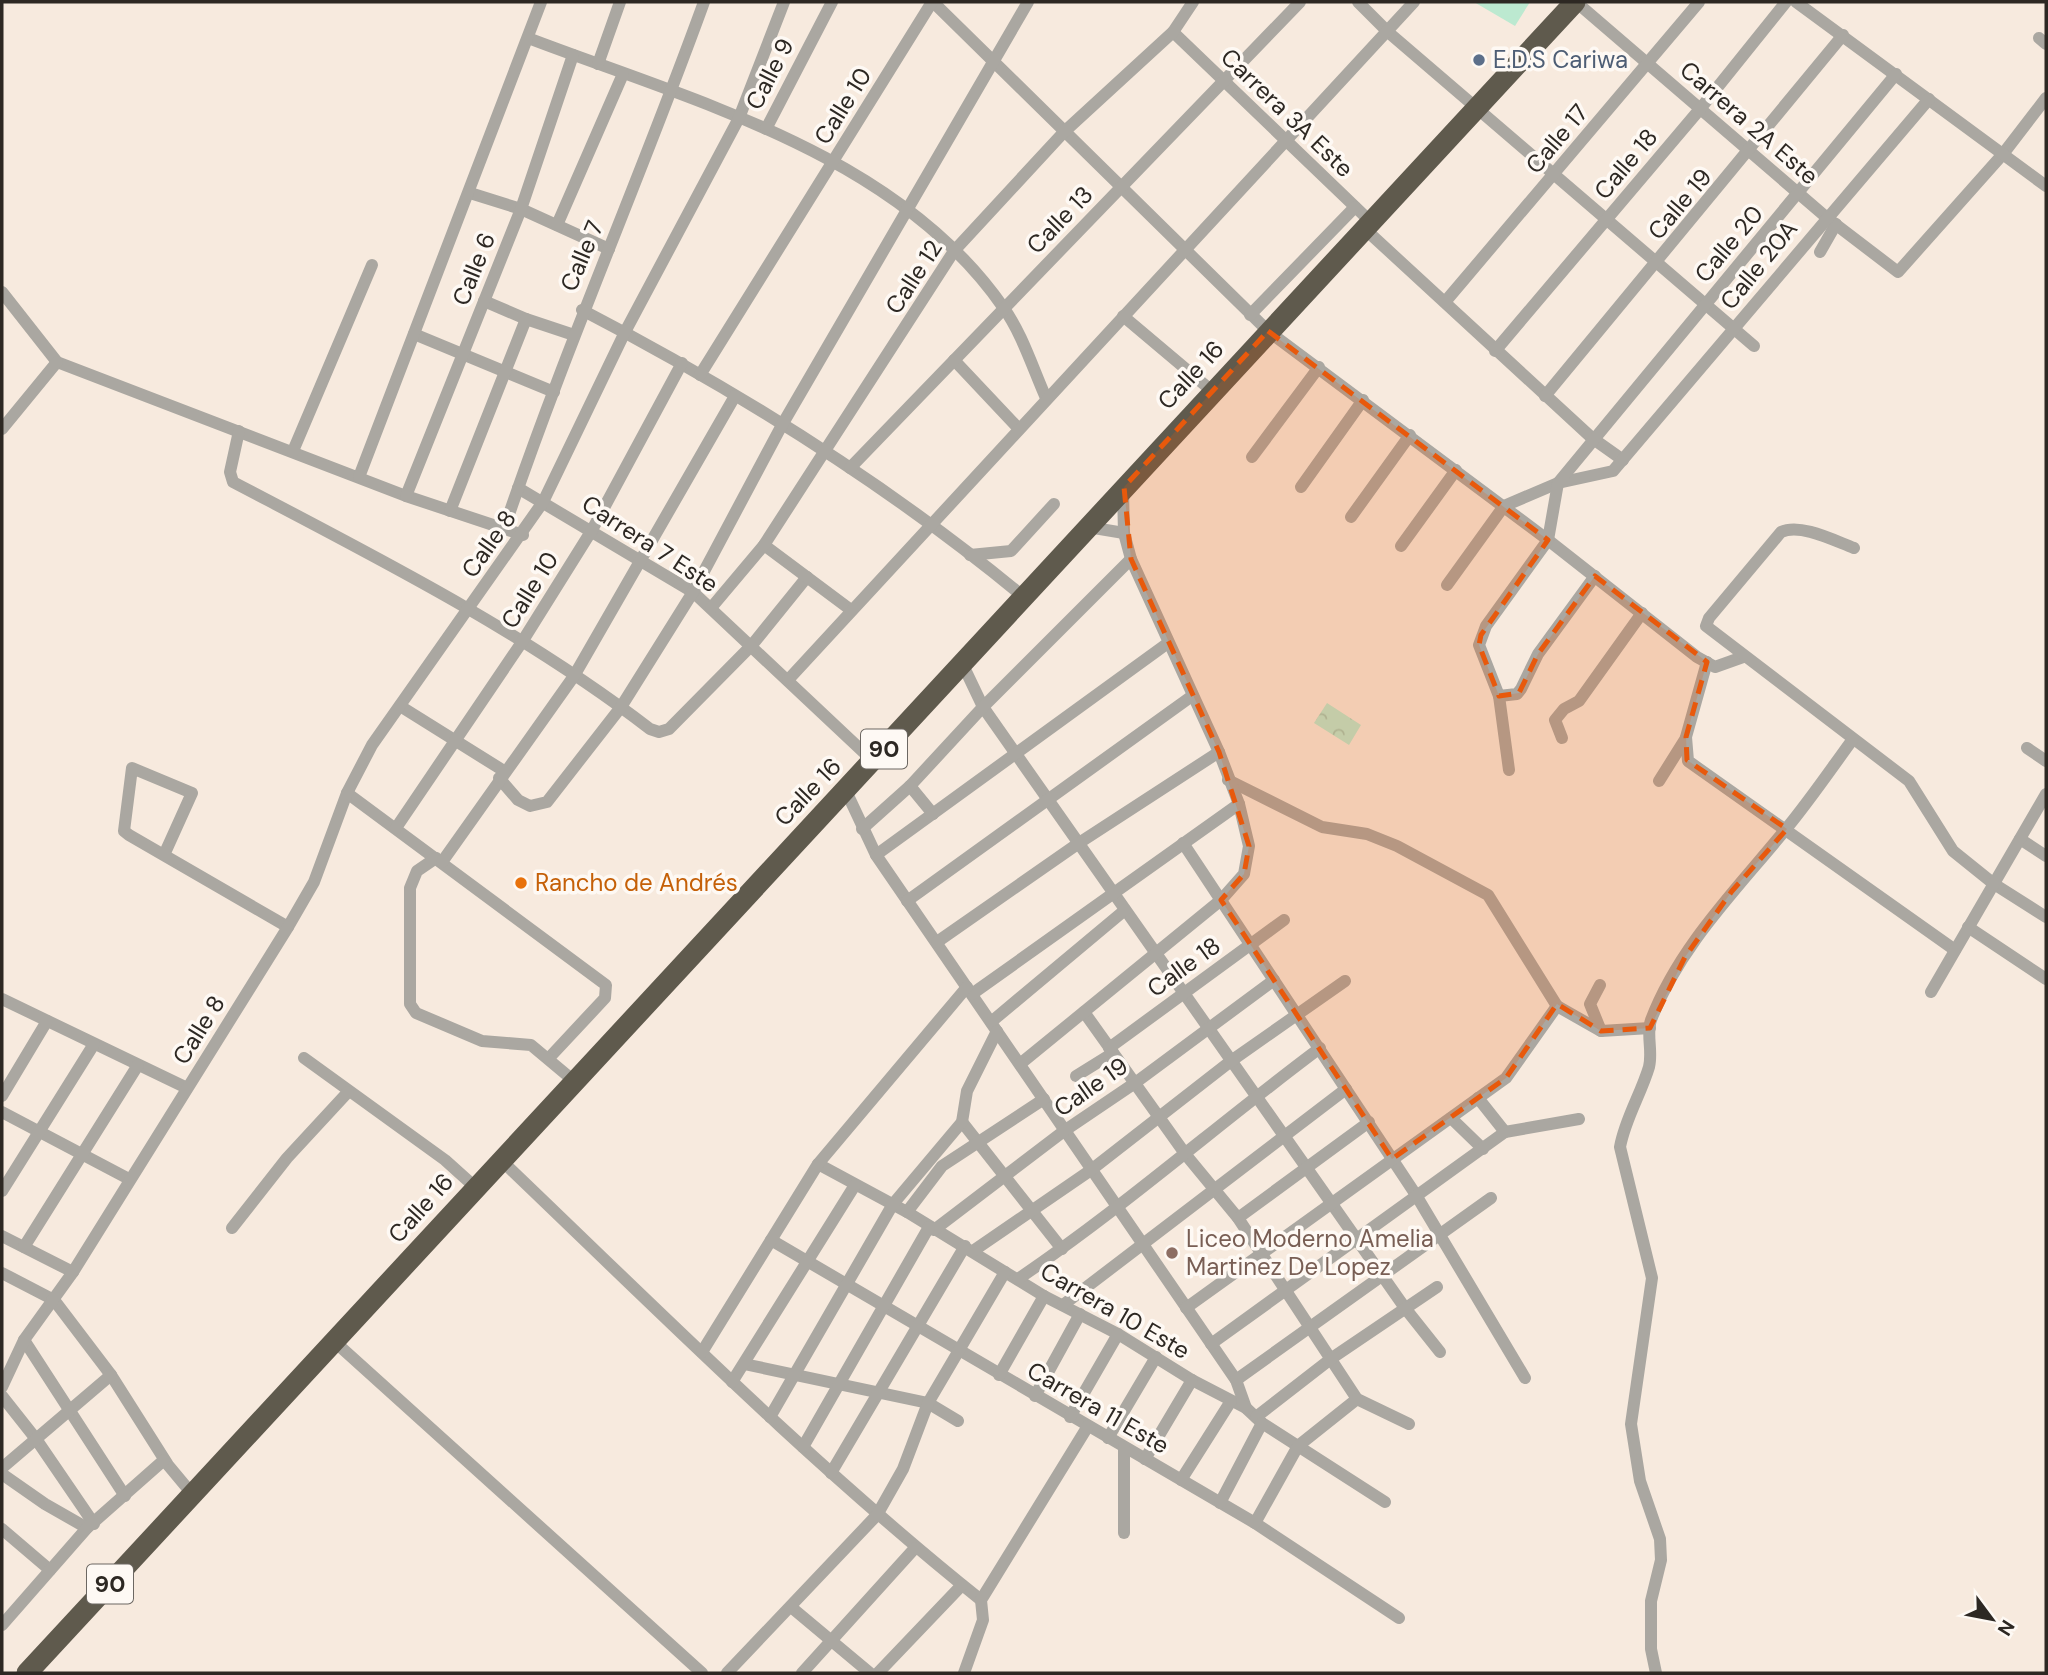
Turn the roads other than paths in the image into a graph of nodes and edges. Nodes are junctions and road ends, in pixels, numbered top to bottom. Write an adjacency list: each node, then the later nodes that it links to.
1 (541, 2): 19 (street)
2 (620, 2): 22 (street)
3 (704, 2): 27 (street, Calle 7)
4 (784, 2): 32 (street, Calle 8)
5 (832, 2): 33 (street, Calle 9)
6 (933, 2): 21 (street); 38 (street, Calle 10)
7 (1028, 2): 21 (street)
8 (1193, 2): 16 (street, Calle 12)
9 (1300, 2): 26 (street, Calle 13)
10 (1358, 2): 17 (street)
11 (1414, 2): 17 (street)
12 (1575, 2): 23 (street, Carrera 2A Este); 30 (highway, Calle 16 / 90)
13 (1699, 2): 23 (street, Calle 17)
14 (1786, 2): 31 (street, Calle 18)
15 (1796, 2): 18 (street)
16 (1173, 32): 26 (street, Carrera 3A Este); 34 (street, Calle 12)
17 (1388, 32): 30 (street); 35 (street)
18 (1843, 35): 25 (street); 36 (street, Calle 19)
19 (528, 38): 20 (street); 42 (street)
20 (573, 55): 22 (street); 46 (street, Calle 6)
21 (993, 62): 34 (street); 45 (street)
22 (598, 64): 24 (street)
23 (1647, 64): 31 (street, Carrera 2A Este); 39 (street, Calle 17)
24 (623, 74): 27 (street); 49 (street)
25 (1896, 74): 29 (street); 43 (street, Calle 20)
26 (1224, 80): 35 (street, Carrera 3A Este); 41 (street, Calle 13)
27 (672, 90): 32 (street); 51 (street, Calle 7)
28 (2046, 98): 37 (street)
29 (1929, 99): 37 (street); 48 (street, Calle 20A)
30 (1478, 109): 39 (street); 50 (highway, Calle 16 / 90)
31 (1700, 109): 36 (street, Carrera 2A Este); 47 (street, Calle 18)
32 (739, 118): 33 (street); 68 (street, Calle 8)
33 (766, 129): 38 (street)
34 (1064, 132): 41 (street); 53 (street, Calle 12)
35 (1286, 141): 44 (street, Carrera 3A Este); 52 (street)
36 (1749, 152): 43 (street, Carrera 2A Este); 55 (street, Calle 19)
37 (2003, 154): 40 (street); 48 (street, Carrera 2A Este)
38 (834, 161): 45 (street); 79 (street, Calle 10)
39 (1555, 175): 47 (street); 59 (street, Calle 17)
40 (2046, 186)
41 (1121, 187): 52 (street); 61 (street, Calle 13)
42 (470, 193): 46 (street); 69 (street)
43 (1799, 193): 48 (street, Carrera 2A Este); 60 (street, Calle 20)
44 (1355, 207): 50 (street, Carrera 3A Este); 63 (street)
45 (908, 208): 53 (street); 86 (street)
46 (521, 209): 49 (street); 58 (street, Calle 6)
47 (1608, 219): 55 (street); 72 (street, Calle 18)
48 (1831, 220): 54 (street); 66 (street, Calle 20A)
49 (557, 225): 51 (street)
50 (1369, 227): 59 (street, Carrera 3A Este); 67 (highway, Calle 16 / 90)
51 (608, 249): 62 (street, Calle 7)
52 (1184, 250): 63 (street); 64 (street)
53 (954, 251): 61 (street); 93 (street, Calle 12)
54 (1820, 252)
55 (1658, 262): 60 (street); 83 (street, Calle 19)
56 (372, 265): 92 (street)
57 (2, 292): 75 (street)
58 (484, 301): 65 (street); 73 (street, Calle 6)
59 (1445, 302): 72 (street, Carrera 3A Este)
60 (1706, 303): 66 (street); 91 (street, Calle 20)
61 (1004, 308): 74 (street, Calle 13); 84 (street)
62 (582, 310): 68 (street); 70 (street, Calle 7)
63 (1250, 315): 67 (street)
64 (1123, 316): 81 (street); 84 (street)
65 (526, 319): 70 (street); 78 (street)
66 (1734, 328): 71 (street); 95 (street, Calle 20A)
67 (1268, 331): 77 (street); 81 (highway, Calle 16 / 90)
68 (625, 332): 76 (street); 104 (street, Calle 8)
69 (414, 334): 73 (street); 98 (street)
70 (574, 335): 80 (street, Calle 7)
71 (1754, 346)
72 (1495, 351): 83 (street, Carrera 3A Este)
73 (463, 354): 78 (street); 103 (street, Calle 6)
74 (954, 360): 87 (street); 96 (street, Calle 13)
75 (57, 362): 88 (street); 89 (street)
76 (682, 363): 79 (street); 112 (street, Calle 10)
77 (1319, 367): 85 (street); 94 (street)
78 (506, 372): 80 (street); 107 (street)
79 (700, 375): 82 (street)
80 (554, 391): 102 (street, Calle 7)
81 (1212, 391): 100 (highway, Calle 16 / 90)
82 (735, 396): 86 (street); 120 (street)
83 (1545, 396): 91 (street, Carrera 3A Este)
84 (1046, 398): 87 (street)
85 (1363, 400): 90 (street); 101 (street)
86 (782, 425): 93 (street); 125 (street)
87 (1018, 428): 109 (street)
88 (2, 429)
89 (233, 429): 92 (street); 128 (street)
90 (1410, 435): 97 (street); 108 (street)
91 (1592, 438): 95 (street, Carrera 3A Este); 99 (street, Calle 20)
92 (293, 451): 98 (street)
93 (826, 453): 96 (street); 116 (street, Calle 12)
94 (1252, 457)
95 (1623, 460): 99 (street)
96 (849, 468): 109 (street)
97 (1456, 470): 106 (street); 117 (street)
98 (359, 477): 103 (street)
99 (1558, 483): 106 (street); 115 (street)
100 (1124, 487): 110 (highway, Calle 16 / 90); 113 (street)
101 (1301, 487)
102 (518, 488): 104 (street, Carrera 7 Este); 111 (street, Calle 7)
103 (406, 496): 107 (street)
104 (543, 502): 112 (street, Carrera 7 Este); 114 (street, Calle 8)
105 (1054, 504): 119 (street)
106 (1504, 506): 115 (street); 124 (street)
107 (450, 511): 111 (street)
108 (1351, 517)
109 (929, 523): 119 (street); 129 (street)
110 (1088, 527): 113 (street); 126 (highway, Calle 16 / 90)
111 (504, 529): 114 (street)
112 (592, 530): 120 (street, Carrera 7 Este); 131 (street, Calle 10)
113 (1124, 533): 121 (street)
114 (523, 535): 128 (street, Calle 8)
115 (1548, 540): 122 (street); 140 (street)
116 (764, 545): 123 (street); 127 (street, Calle 12)
117 (1401, 547)
118 (1854, 548): 134 (street)
119 (970, 555): 126 (street)
120 (641, 558): 125 (street, Carrera 7 Este); 137 (street)
121 (1131, 559): 132 (street); 143 (street)
122 (1595, 576): 130 (street); 140 (street)
123 (807, 577): 129 (street); 133 (street)
124 (1447, 584)
125 (693, 592): 127 (street, Carrera 7 Este); 142 (street)
126 (1025, 598): 136 (highway, Calle 16 / 90)
127 (711, 608): 133 (street, Carrera 7 Este)
128 (469, 609): 131 (street); 141 (street, Calle 8)
129 (851, 610): 138 (street)
130 (1642, 613): 135 (street); 145 (street)
131 (522, 642): 137 (street); 147 (street, Calle 10)
132 (1168, 643): 139 (street); 150 (street)
133 (752, 645): 138 (street, Carrera 7 Este); 142 (street)
134 (1744, 657): 135 (street); 146 (street)
135 (1707, 662): 144 (street)
136 (963, 665): 143 (street); 151 (highway, Calle 16 / 90)
137 (574, 676): 142 (street); 154 (street)
138 (788, 680): 151 (street, Carrera 7 Este)
139 (1192, 696): 149 (street); 161 (street)
140 (1499, 696): 153 (street)
141 (400, 706): 147 (street); 159 (street, Calle 8)
142 (621, 707): 154 (street)
143 (983, 707): 150 (street); 157 (street)
144 (1686, 737): 156 (street); 166 (street)
145 (1562, 738)
146 (1853, 739): 166 (street); 174 (street)
147 (456, 741): 154 (street); 164 (street, Calle 10)
148 (2027, 748): 152 (street)
149 (1219, 752): 155 (street); 168 (street)
150 (1016, 754): 161 (street); 163 (street)
151 (873, 761): 158 (highway, Calle 16 / 90)
152 (2046, 761)
153 (1509, 770)
154 (502, 774): 173 (street)
155 (1228, 780): 162 (street); 197 (street)
156 (1659, 781)
157 (910, 786): 163 (street); 165 (street)
158 (846, 791): 165 (street); 212 (highway, Calle 16 / 90)
159 (347, 793): 164 (street); 182 (street, Calle 8)
160 (2046, 794): 167 (street)
161 (1048, 800): 168 (street); 177 (street)
162 (1239, 804): 169 (street); 176 (street)
163 (933, 814): 171 (street)
164 (396, 828): 173 (street)
165 (862, 829): 171 (street)
166 (1787, 829): 187 (street); 203 (street)
167 (2020, 839): 172 (street); 174 (street)
168 (1079, 842): 175 (street); 185 (street)
169 (1183, 843): 175 (street); 176 (street)
170 (164, 855): 170 (street); 182 (street)
171 (876, 855): 177 (street)
172 (2046, 856)
173 (439, 860): 212 (street); 212 (street)
174 (1994, 884): 180 (street); 183 (street)
175 (1113, 893): 178 (street); 179 (street)
176 (1221, 900): 186 (street); 188 (street)
177 (907, 901): 185 (street)
178 (1125, 910): 184 (street); 188 (street)
179 (1081, 916): 184 (street); 193 (street)
180 (2046, 917)
181 (1284, 920): 186 (street, Calle 18)
182 (288, 927): 215 (street, Calle 8)
183 (1968, 928): 187 (street); 189 (street)
184 (1094, 936): 201 (street)
185 (937, 942): 193 (street)
186 (1250, 945): 190 (street); 195 (street, Calle 18)
187 (1955, 950): 194 (street)
188 (1156, 954): 195 (street); 198 (street)
189 (2046, 979)
190 (1274, 980): 199 (street); 202 (street, Calle 19)
191 (1345, 981): 199 (street)
192 (1600, 985): 204 (street)
193 (969, 990): 201 (street); 239 (street)
194 (1931, 992)
195 (1184, 993): 202 (street); 207 (street, Calle 18)
196 (3, 1001): 200 (street)
197 (1557, 1006): 204 (street); 220 (street)
198 (1084, 1012): 207 (street); 210 (street)
199 (1296, 1014): 206 (street); 209 (street)
200 (47, 1021): 205 (street); 218 (street)
201 (994, 1026): 210 (street); 226 (street)
202 (1208, 1026): 209 (street); 214 (street, Calle 19)
203 (1650, 1028): 204 (street); 354 (street)
204 (1601, 1031)
205 (93, 1044): 211 (street); 228 (street)
206 (1320, 1048): 216 (street); 219 (street)
207 (1111, 1050): 213 (street, Calle 18); 214 (street)
208 (304, 1058): 217 (street)
209 (1231, 1061): 219 (street); 223 (street)
210 (1020, 1064): 221 (street)
211 (138, 1065): 215 (street); 234 (street)
212 (560, 1068): 237 (highway, Calle 16 / 90)
213 (1076, 1076)
214 (1135, 1083): 223 (street); 229 (street, Calle 19)
215 (187, 1088): 243 (street, Calle 8)
216 (1346, 1089): 227 (street); 231 (street)
217 (348, 1092): 244 (street); 256 (street)
218 (2, 1096)
219 (1255, 1096): 231 (street); 235 (street)
220 (1478, 1098): 224 (street); 230 (street)
221 (1044, 1099): 229 (street); 232 (street)
222 (2, 1112): 228 (street)
223 (1160, 1118): 235 (street); 241 (street)
224 (1451, 1118): 233 (street); 236 (street)
225 (1579, 1119): 230 (street)
226 (962, 1122): 232 (street); 238 (street)
227 (1369, 1122): 236 (street); 240 (street)
228 (40, 1131): 234 (street); 247 (street)
229 (1064, 1131): 241 (street); 242 (street, Calle 19)
230 (1505, 1132): 233 (street)
231 (1284, 1137): 240 (street); 246 (street)
232 (976, 1142): 238 (street); 242 (street)
233 (1483, 1150): 248 (street)
234 (83, 1153): 243 (street); 263 (street)
235 (1186, 1156): 246 (street); 252 (street)
236 (1392, 1159): 248 (street); 250 (street)
237 (501, 1160): 244 (highway, Calle 16 / 90); 290 (street)
238 (938, 1161): 251 (street); 254 (street)
239 (818, 1164): 245 (street, Carrera 10 Este); 261 (street)
240 (1307, 1167): 250 (street); 255 (street)
241 (1091, 1170): 252 (street); 253 (street)
242 (1005, 1175): 253 (street); 257 (street, Calle 19)
243 (129, 1179): 268 (street, Calle 8)
244 (470, 1182): 287 (highway, Calle 16 / 90)
245 (855, 1185): 251 (street, Carrera 10 Este); 267 (street)
246 (1213, 1189): 255 (street); 262 (street)
247 (2, 1191)
248 (1416, 1195): 258 (street); 260 (street)
249 (1491, 1198): 258 (street)
250 (1332, 1200): 260 (street); 266 (street)
251 (893, 1204): 254 (street, Carrera 10 Este); 273 (street)
252 (1116, 1208): 262 (street); 265 (street)
253 (1031, 1210): 264 (street); 265 (street)
254 (907, 1212): 257 (street, Carrera 10 Este)
255 (1238, 1218): 266 (street)
256 (232, 1228)
257 (931, 1229): 264 (street, Carrera 10 Este); 279 (street, Calle 19)
258 (1439, 1234): 271 (street); 298 (street)
259 (2, 1236): 263 (street)
260 (1358, 1237): 271 (street); 275 (street)
261 (771, 1240): 267 (street, Carrera 11 Este); 290 (street)
262 (1142, 1246): 278 (street); 280 (street)
263 (24, 1247): 268 (street)
264 (969, 1248): 269 (street, Carrera 10 Este); 283 (street)
265 (1062, 1250): 272 (street)
266 (1259, 1255): 275 (street); 280 (street)
267 (808, 1261): 273 (street, Carrera 11 Este); 294 (street)
268 (73, 1272): 277 (street, Calle 8)
269 (1005, 1272): 272 (street, Carrera 10 Este); 289 (street)
270 (2, 1273): 277 (street)
271 (1383, 1274): 281 (street); 284 (street)
272 (1018, 1279): 276 (street, Carrera 10 Este)
273 (848, 1284): 279 (street, Carrera 11 Este); 296 (street)
274 (1437, 1287): 281 (street)
275 (1284, 1292): 284 (street); 288 (street)
276 (1044, 1296): 278 (street, Carrera 10 Este); 297 (street)
277 (54, 1300): 286 (street, Calle 8); 295 (street)
278 (1063, 1305): 282 (street, Carrera 10 Este)
279 (884, 1306): 283 (street, Carrera 11 Este); 302 (street, Calle 19)
280 (1186, 1308): 288 (street)
281 (1405, 1308): 291 (street); 293 (street)
282 (1080, 1314): 285 (street, Carrera 10 Este); 306 (street)
283 (918, 1325): 289 (street, Carrera 11 Este); 304 (street)
284 (1309, 1328): 293 (street); 300 (street)
285 (1118, 1334): 292 (street, Carrera 10 Este); 311 (street)
286 (24, 1340): 303 (street, Calle 8); 310 (street)
287 (335, 1342): 328 (highway, Calle 16 / 90); 347 (street)
288 (1211, 1344): 300 (street)
289 (960, 1350): 297 (street, Carrera 11 Este); 309 (street)
290 (702, 1352): 301 (street)
291 (1440, 1352)
292 (1156, 1357): 299 (street, Carrera 10 Este); 317 (street)
293 (1332, 1358): 307 (street); 312 (street)
294 (744, 1364): 296 (street); 301 (street)
295 (111, 1375): 310 (street); 323 (street)
296 (795, 1375): 302 (street); 313 (street)
297 (999, 1375): 306 (street, Carrera 11 Este)
298 (1525, 1378)
299 (1192, 1380): 308 (street, Carrera 10 Este); 322 (street)
300 (1236, 1380): 312 (street)
301 (732, 1382): 313 (street)
302 (839, 1384): 304 (street); 320 (street, Calle 19)
303 (2, 1387)
304 (880, 1392): 309 (street); 325 (street)
305 (2, 1396): 318 (street)
306 (1035, 1396): 311 (street, Carrera 11 Este)
307 (1357, 1399): 315 (street); 319 (street)
308 (1231, 1401): 312 (street, Carrera 10 Este); 327 (street)
309 (928, 1403): 314 (street); 332 (street)
310 (69, 1411): 318 (street); 329 (street)
311 (1070, 1416): 316 (street, Carrera 11 Este)
312 (1255, 1416): 319 (street, Carrera 10 Este); 331 (street)
313 (770, 1417): 320 (street)
314 (958, 1422)
315 (1409, 1424)
316 (1088, 1426): 317 (street, Carrera 11 Este); 340 (street)
317 (1108, 1438): 321 (street, Carrera 11 Este)
318 (36, 1439): 324 (street); 334 (street)
319 (1298, 1446): 330 (street, Carrera 10 Este); 333 (street)
320 (803, 1447): 325 (street)
321 (1124, 1447): 322 (street, Carrera 11 Este); 336 (street)
322 (1145, 1459): 327 (street, Carrera 11 Este)
323 (169, 1467): 328 (street); 329 (street)
324 (2, 1468)
325 (831, 1473): 332 (street)
326 (2, 1474): 334 (street)
327 (1181, 1480): 331 (street, Carrera 11 Este)
328 (193, 1495): 346 (highway, 90)
329 (125, 1496): 334 (street)
330 (1385, 1502)
331 (1220, 1503): 333 (street, Carrera 11 Este)
332 (877, 1515): 337 (street); 341 (street)
333 (1255, 1523): 342 (street, Carrera 11 Este)
334 (90, 1526): 338 (street)
335 (2, 1529): 338 (street)
336 (1124, 1533)
337 (915, 1548): 339 (street); 344 (street)
338 (50, 1570): 343 (street)
339 (962, 1585): 340 (street); 351 (street)
340 (981, 1600): 345 (street)
341 (791, 1606): 344 (street); 348 (street)
342 (1399, 1618)
343 (2, 1625)
344 (832, 1639): 349 (street); 350 (street)
345 (968, 1657): 352 (street); 353 (street)
346 (27, 1673)
347 (702, 1673)
348 (727, 1673)
349 (802, 1673)
350 (870, 1673)
351 (878, 1673)
352 (952, 1673)
353 (964, 1673)
354 (1656, 1673)

